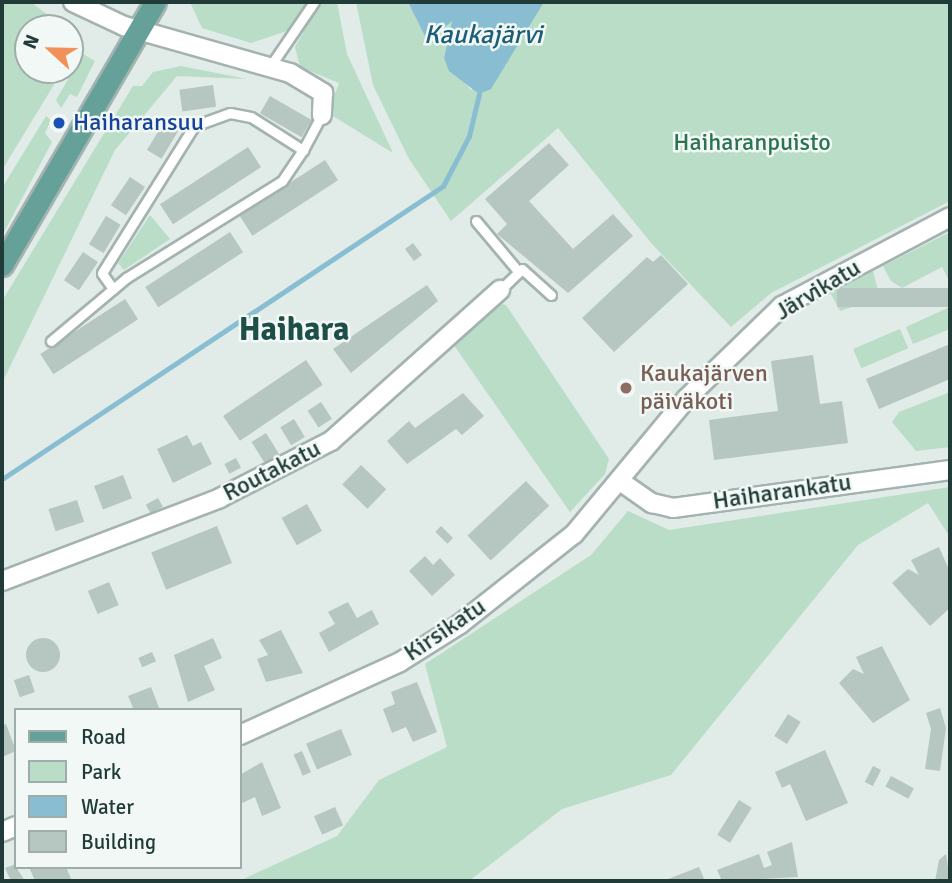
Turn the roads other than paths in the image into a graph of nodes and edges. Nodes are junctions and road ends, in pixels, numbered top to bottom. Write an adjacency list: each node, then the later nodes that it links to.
1 (73, 2): 4 (street)
2 (155, 2): 4 (main road)
3 (314, 2): 5 (lane)
4 (139, 30): 5 (street); 10 (main road)
5 (271, 65): 6 (street)
6 (322, 115): 7 (lane)
7 (303, 150): 12 (lane); 12 (lane)
8 (950, 216): 17 (street, Järvikatu)
9 (476, 221): 11 (lane)
10 (2, 265)
11 (518, 271): 13 (lane); 14 (lane)
12 (113, 289): 15 (lane)
13 (500, 290): 18 (street, Routakatu)
14 (551, 295)
15 (51, 341)
16 (950, 470): 17 (street, Haiharankatu)
17 (620, 481): 19 (street, Kirsikatu)
18 (2, 581)
19 (242, 734)

